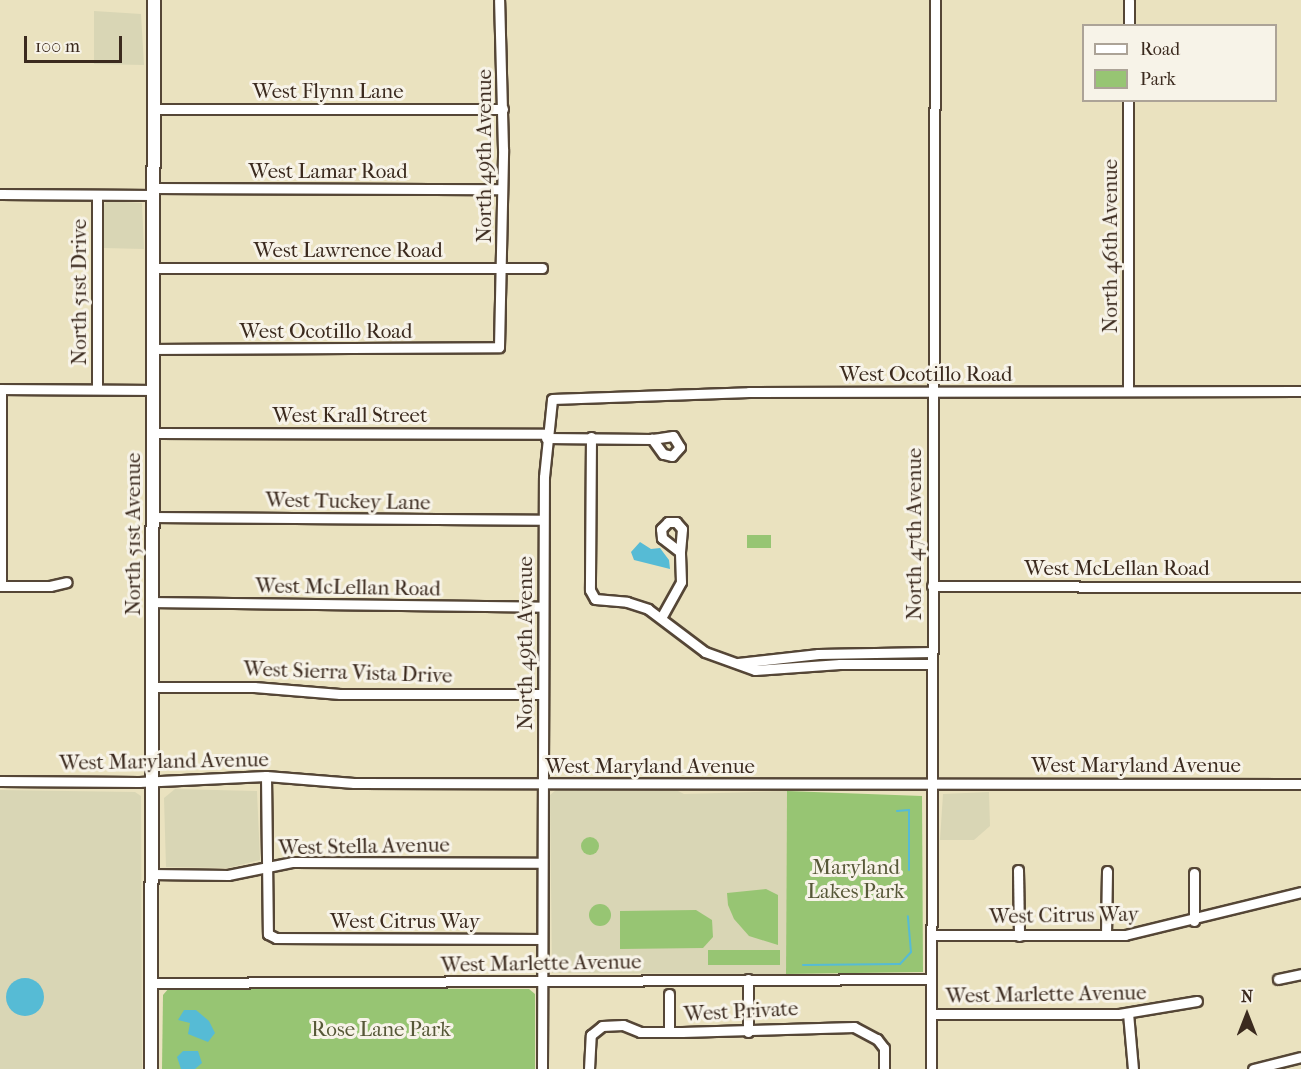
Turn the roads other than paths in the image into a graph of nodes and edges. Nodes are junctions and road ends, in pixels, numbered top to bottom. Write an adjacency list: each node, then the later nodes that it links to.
1 (154, 0): 7 (main road, North 51st Avenue)
2 (499, 0): 8 (street, North 49th Avenue)
3 (935, 0): 23 (street, North 47th Avenue)
4 (1129, 0): 5 (street)
5 (1129, 24)
6 (1128, 102): 21 (street, North 46th Avenue)
7 (154, 109): 8 (street, West Flynn Lane); 10 (main road, North 51st Avenue)
8 (502, 110): 9 (street, North 49th Avenue)
9 (502, 189): 10 (street, West Lamar Road); 14 (street, North 49th Avenue)
10 (153, 192): 12 (street, West Lamar Road); 13 (main road, North 51st Avenue)
11 (0, 194): 12 (street, West Lamar Road)
12 (97, 195): 19 (street, North 51st Drive)
13 (153, 268): 14 (street, West Lawrence Road); 17 (main road, North 51st Avenue)
14 (502, 268): 15 (street, West Lawrence Road); 16 (street, North 49th Avenue)
15 (542, 268)
16 (499, 347): 17 (street, West Ocotillo Road)
17 (153, 349): 20 (main road, North 51st Avenue)
18 (0, 389): 19 (street); 33 (street)
19 (97, 389): 20 (street)
20 (153, 390): 25 (main road, North 51st Avenue)
21 (1128, 391): 22 (street, West Ocotillo Road); 23 (street, West Ocotillo Road)
22 (1301, 391)
23 (933, 392): 24 (street, West Ocotillo Road); 34 (street, North 47th Avenue)
24 (552, 399): 26 (street, North 49th Avenue)
25 (153, 433): 26 (street, West Krall Street); 29 (main road, North 51st Avenue)
26 (547, 436): 27 (street, West Krall Street); 30 (street, North 49th Avenue)
27 (591, 437): 28 (street, West Krall Street); 38 (street)
28 (652, 439)
29 (153, 517): 30 (street, West Tuckey Lane); 36 (main road, North 51st Avenue)
30 (543, 520): 37 (street, North 49th Avenue)
31 (680, 552): 38 (street)
32 (67, 582): 33 (street)
33 (1, 586)
34 (932, 586): 35 (street, West McLellan Road); 39 (street, North 47th Avenue)
35 (1301, 586)
36 (153, 602): 37 (street, West McLellan Road); 42 (main road, North 51st Avenue)
37 (543, 607): 43 (street, North 49th Avenue)
38 (661, 618): 40 (street)
39 (932, 652): 40 (street); 41 (street, North 47th Avenue)
40 (738, 663): 41 (street)
41 (931, 664): 48 (street, North 47th Avenue)
42 (152, 687): 43 (street, West Sierra Vista Drive); 45 (main road, North 51st Avenue)
43 (543, 694): 47 (street, North 49th Avenue)
44 (266, 776): 45 (street, West Maryland Avenue); 47 (street, West Maryland Avenue); 51 (street)
45 (152, 780): 46 (street, West Maryland Avenue); 55 (main road, North 51st Avenue)
46 (0, 781)
47 (542, 783): 48 (street, West Maryland Avenue); 50 (street, North 49th Avenue)
48 (932, 783): 49 (street, West Maryland Avenue); 58 (street, North 47th Avenue)
49 (1301, 784)
50 (542, 863): 51 (street, West Stella Avenue); 61 (street, North 49th Avenue)
51 (266, 866): 55 (street, West Stella Avenue); 61 (street, West Citrus Way)
52 (1018, 870): 60 (street)
53 (1107, 871): 59 (street)
54 (1194, 873): 57 (street)
55 (151, 874): 67 (main road, North 51st Avenue)
56 (1301, 892): 57 (street, West Citrus Way)
57 (1194, 921): 59 (street, West Citrus Way)
58 (932, 935): 60 (street, West Citrus Way); 64 (street, North 47th Avenue)
59 (1106, 935): 60 (street, West Citrus Way)
60 (1018, 936)
61 (542, 939): 66 (street, North 49th Avenue)
62 (1301, 974): 65 (street)
63 (748, 979): 64 (street, West Marlette Avenue); 66 (street, West Marlette Avenue); 73 (street)
64 (931, 979): 71 (street, North 47th Avenue)
65 (1278, 979)
66 (542, 980): 67 (street, West Marlette Avenue); 76 (street, North 49th Avenue)
67 (151, 982): 75 (main road, North 51st Avenue)
68 (669, 994): 72 (street)
69 (1197, 1001): 70 (street, West Marlette Avenue)
70 (1128, 1013): 71 (street, West Marlette Avenue); 80 (street)
71 (931, 1014): 79 (street, North 47th Avenue)
72 (669, 1032): 73 (street, West Private); 77 (street, West Private)
73 (748, 1032): 78 (street, West Private)
74 (1301, 1057): 81 (street)
75 (151, 1069)
76 (542, 1069)
77 (589, 1069)
78 (884, 1069)
79 (931, 1069)
80 (1133, 1069)
81 (1253, 1069)

